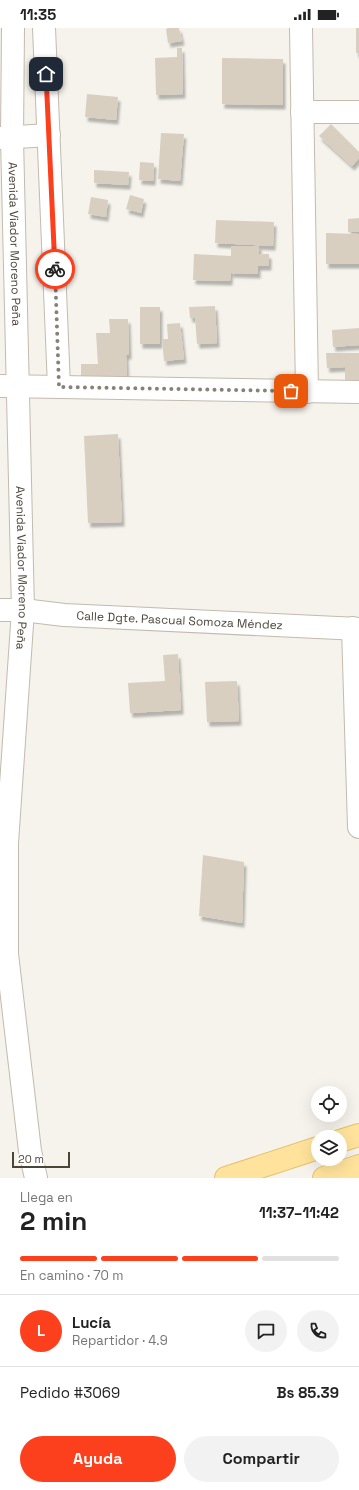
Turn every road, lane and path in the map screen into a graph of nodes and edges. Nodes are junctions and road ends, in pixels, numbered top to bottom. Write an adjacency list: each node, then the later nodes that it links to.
1 (13, 28): 7 (street, Avenida Viador Moreno Peña)
2 (44, 28): 6 (street)
3 (300, 28): 4 (street)
4 (302, 112): 5 (street); 10 (street)
5 (359, 112)
6 (49, 135): 7 (street); 9 (street)
7 (6, 138): 8 (street, Avenida Viador Moreno Peña)
8 (9, 387): 9 (street); 13 (street, Avenida Viador Moreno Peña)
9 (59, 387): 10 (street)
10 (307, 392): 11 (street)
11 (359, 392)
12 (0, 610): 13 (street, Calle Dgte. Pascual Somoza Méndez)
13 (23, 610): 14 (street, Calle Dgte. Pascual Somoza Méndez); 16 (street, Avenida Viador Moreno Peña)
14 (356, 629): 15 (street)
15 (359, 827)
16 (3, 842): 17 (street, Avenida Viador Moreno Peña)
17 (4, 955): 22 (street, Avenida Viador Moreno Peña)
18 (359, 1135): 19 (main road)
19 (347, 1139)
20 (311, 1150): 23 (main road)
21 (359, 1166): 24 (main road)
22 (36, 1178)
23 (226, 1178)
24 (324, 1178)

